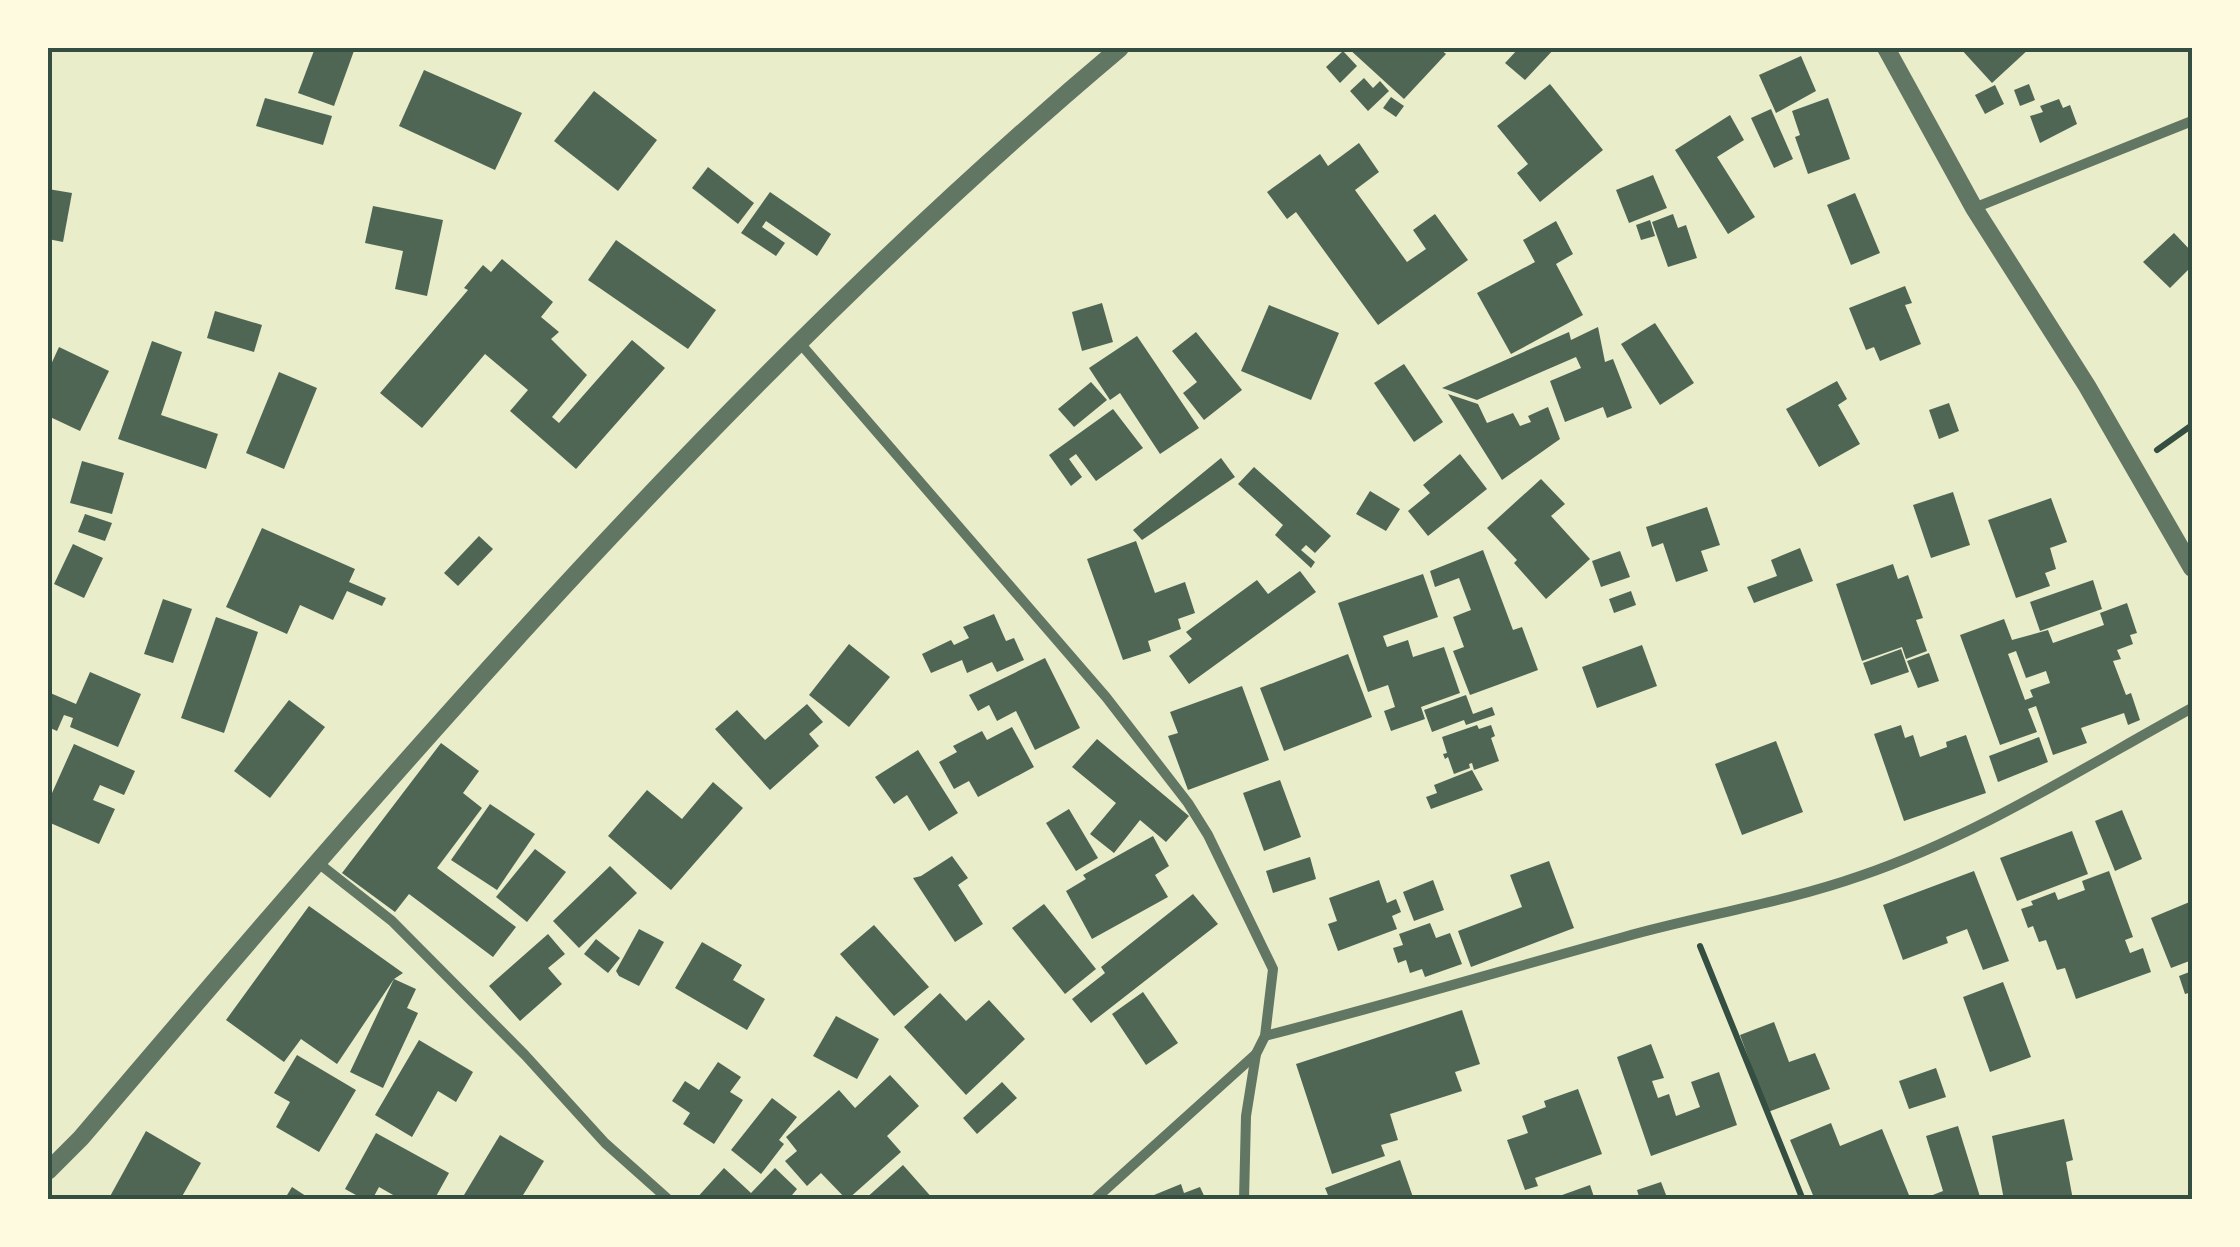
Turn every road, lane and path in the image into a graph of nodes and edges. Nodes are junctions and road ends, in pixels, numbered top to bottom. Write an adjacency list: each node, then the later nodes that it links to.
1 (1120, 48): 5 (street)
2 (1886, 48): 4 (street)
3 (2192, 121): 4 (street)
4 (1974, 208): 7 (street)
5 (799, 342): 10 (street); 12 (street)
6 (2192, 425): 7 (path)
7 (2135, 466): 8 (street)
8 (2192, 568)
9 (2192, 708): 11 (street)
10 (317, 861): 14 (street); 15 (street)
11 (1690, 921): 12 (street); 18 (path)
12 (1265, 1036): 13 (street)
13 (1256, 1054): 16 (street); 17 (street)
14 (48, 1171)
15 (669, 1200)
16 (1094, 1200)
17 (1244, 1200)
18 (1803, 1200)

